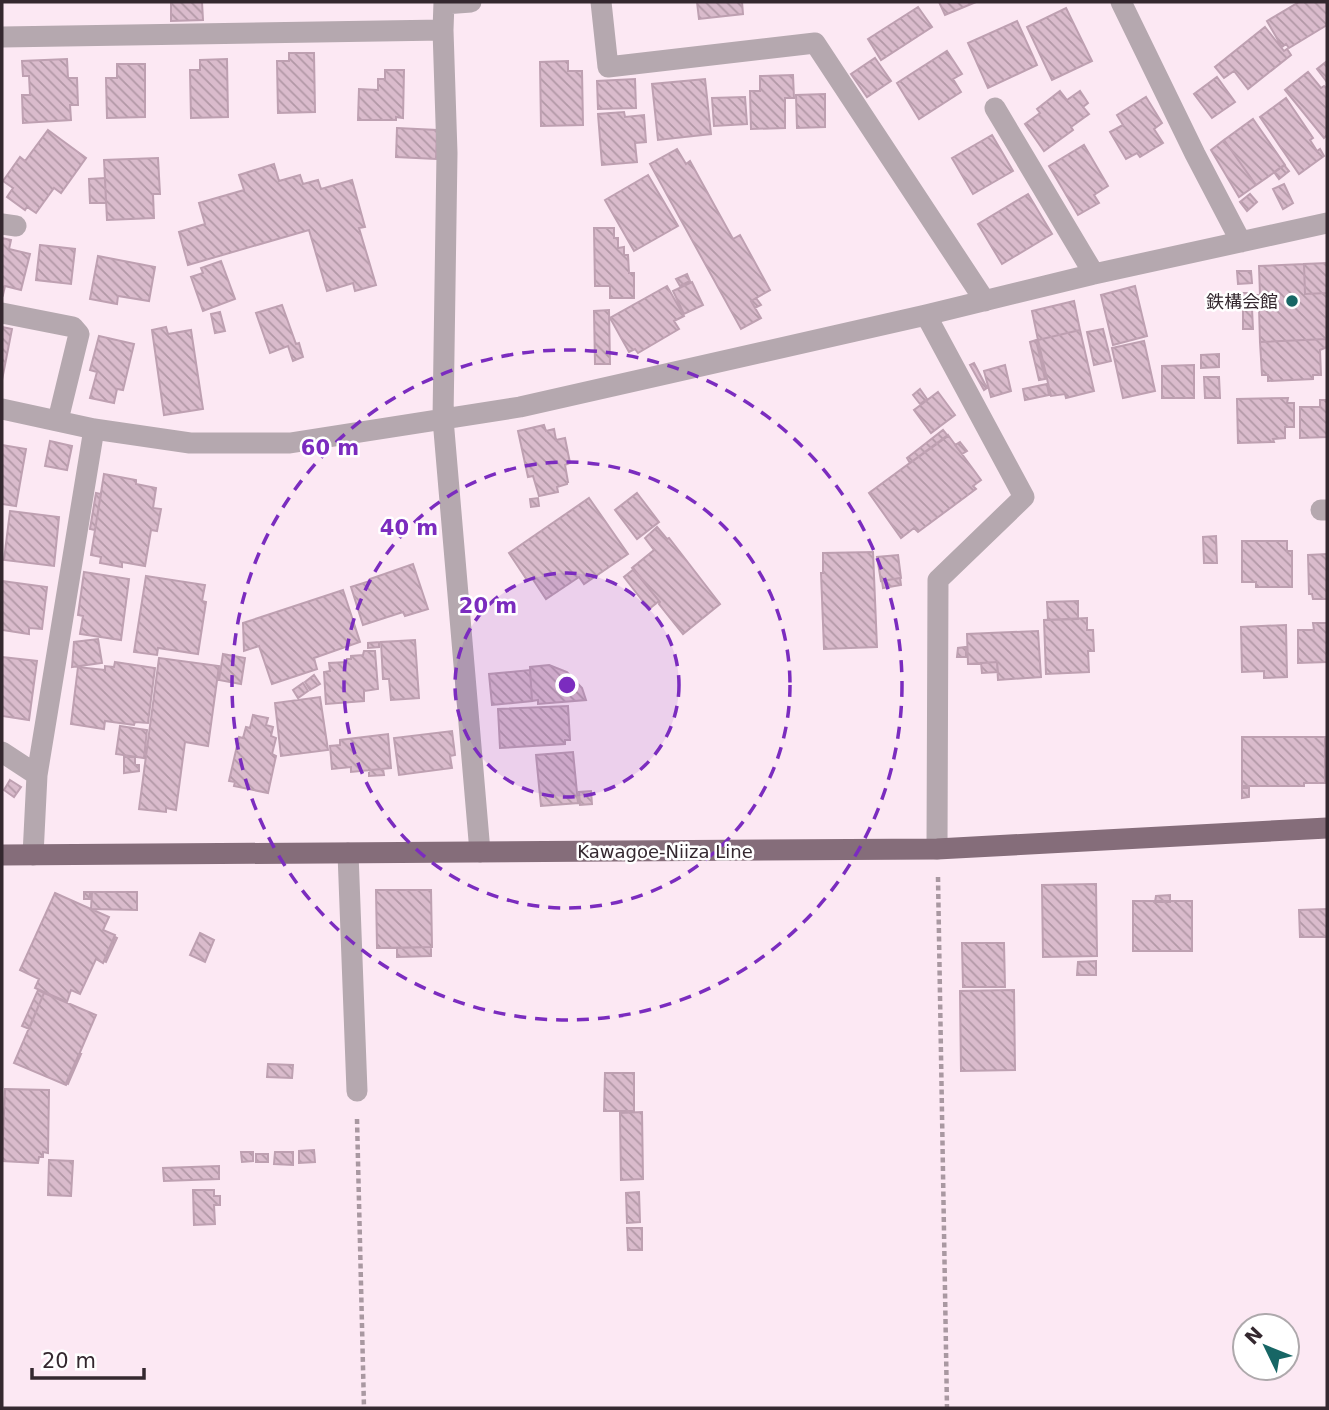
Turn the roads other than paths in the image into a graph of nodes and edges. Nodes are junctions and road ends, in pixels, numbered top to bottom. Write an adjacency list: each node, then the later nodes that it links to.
1 (471, 2): 4 (street)
2 (601, 2): 11 (street)
3 (1121, 2): 9 (street)
4 (444, 3): 5 (street)
5 (443, 30): 6 (street); 15 (street)
6 (2, 37)
7 (995, 108): 10 (street)
8 (1327, 223): 9 (street)
9 (1241, 242): 10 (street)
10 (1094, 274): 11 (street)
11 (985, 301): 13 (street)
12 (2, 313): 16 (street)
13 (926, 315): 15 (street); 21 (street)
14 (2, 409): 16 (street)
15 (443, 419): 17 (street); 22 (street)
16 (58, 420): 17 (street)
17 (94, 429): 19 (street)
18 (2, 752): 19 (street)
19 (37, 775): 25 (street)
20 (1327, 828): 21 (main road, Kawagoe-Niiza Line)
21 (937, 849): 22 (main road, Kawagoe-Niiza Line)
22 (480, 852): 23 (main road, Kawagoe-Niiza Line)
23 (348, 853): 25 (main road, Kawagoe-Niiza Line); 26 (street)
24 (2, 855): 25 (main road, Kawagoe-Niiza Line)
25 (33, 855)
26 (357, 1091)

